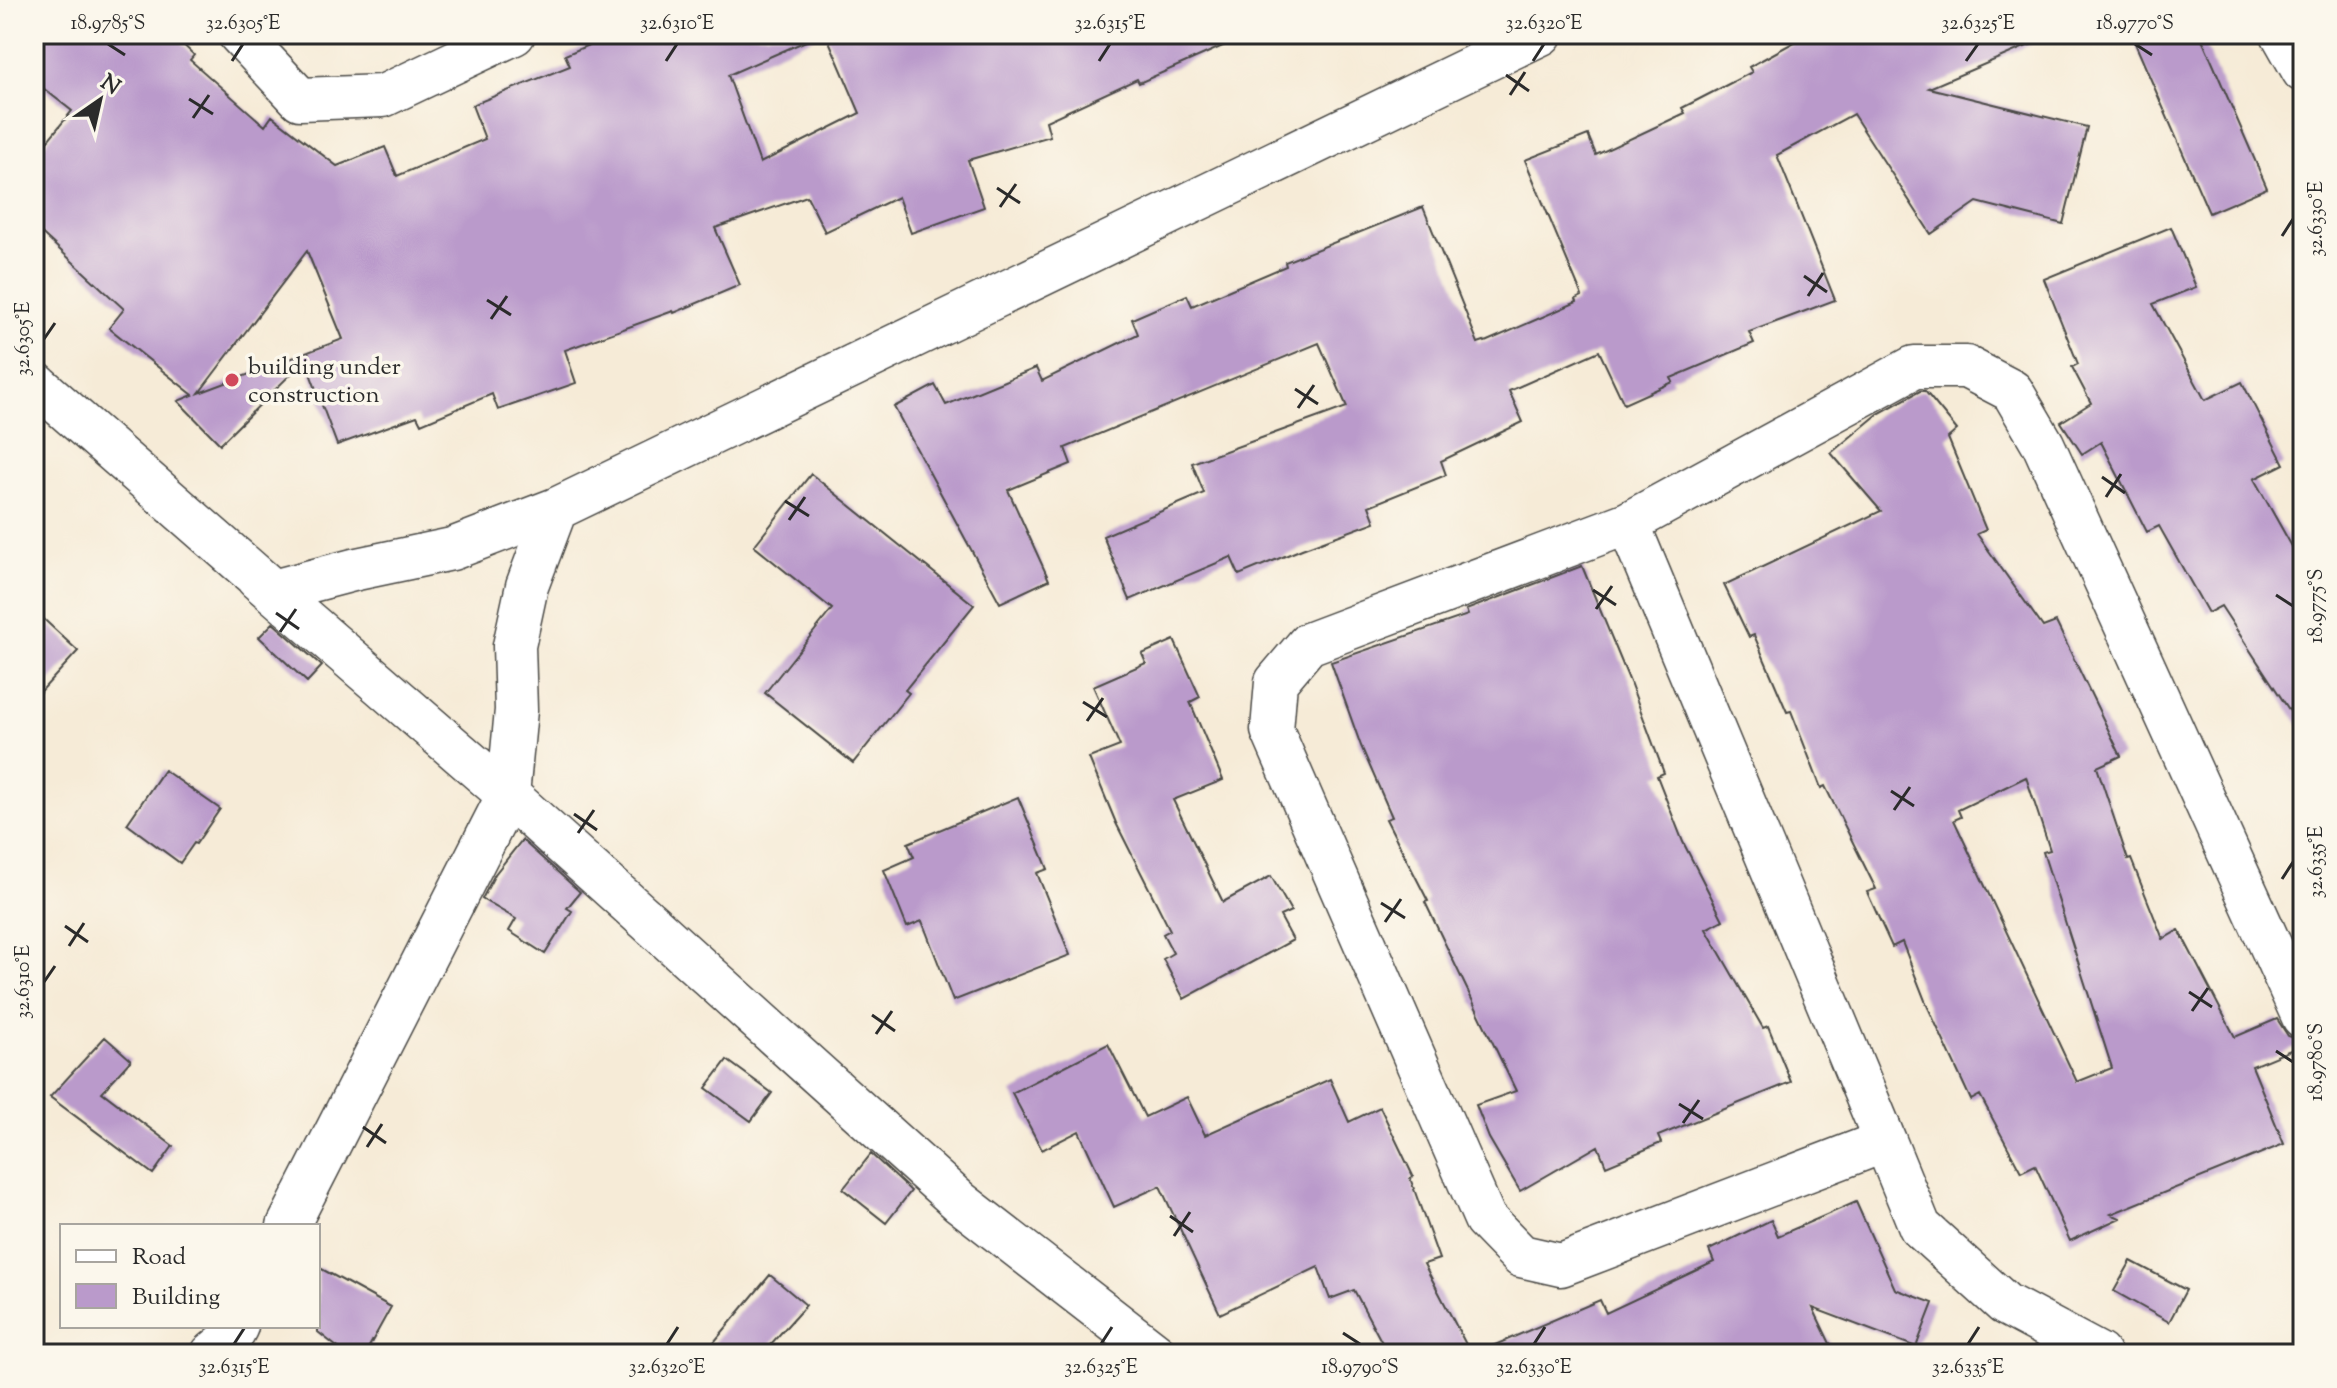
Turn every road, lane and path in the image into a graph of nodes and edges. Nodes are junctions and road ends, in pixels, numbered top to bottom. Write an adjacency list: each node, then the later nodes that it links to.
1 (239, 34): 2 (street)
2 (514, 34)
3 (1541, 34): 7 (street)
4 (2282, 34): 5 (street)
5 (2303, 71)
6 (34, 385): 9 (street)
7 (556, 509): 9 (street); 10 (street)
8 (1628, 523): 11 (street); 12 (street); 12 (street)
9 (273, 591): 10 (street)
10 (508, 795): 13 (street); 16 (street)
11 (2303, 1017)
12 (1885, 1141): 17 (street)
13 (289, 1224)
14 (236, 1328): 15 (street)
15 (212, 1354)
16 (1156, 1354)
17 (2099, 1354)

